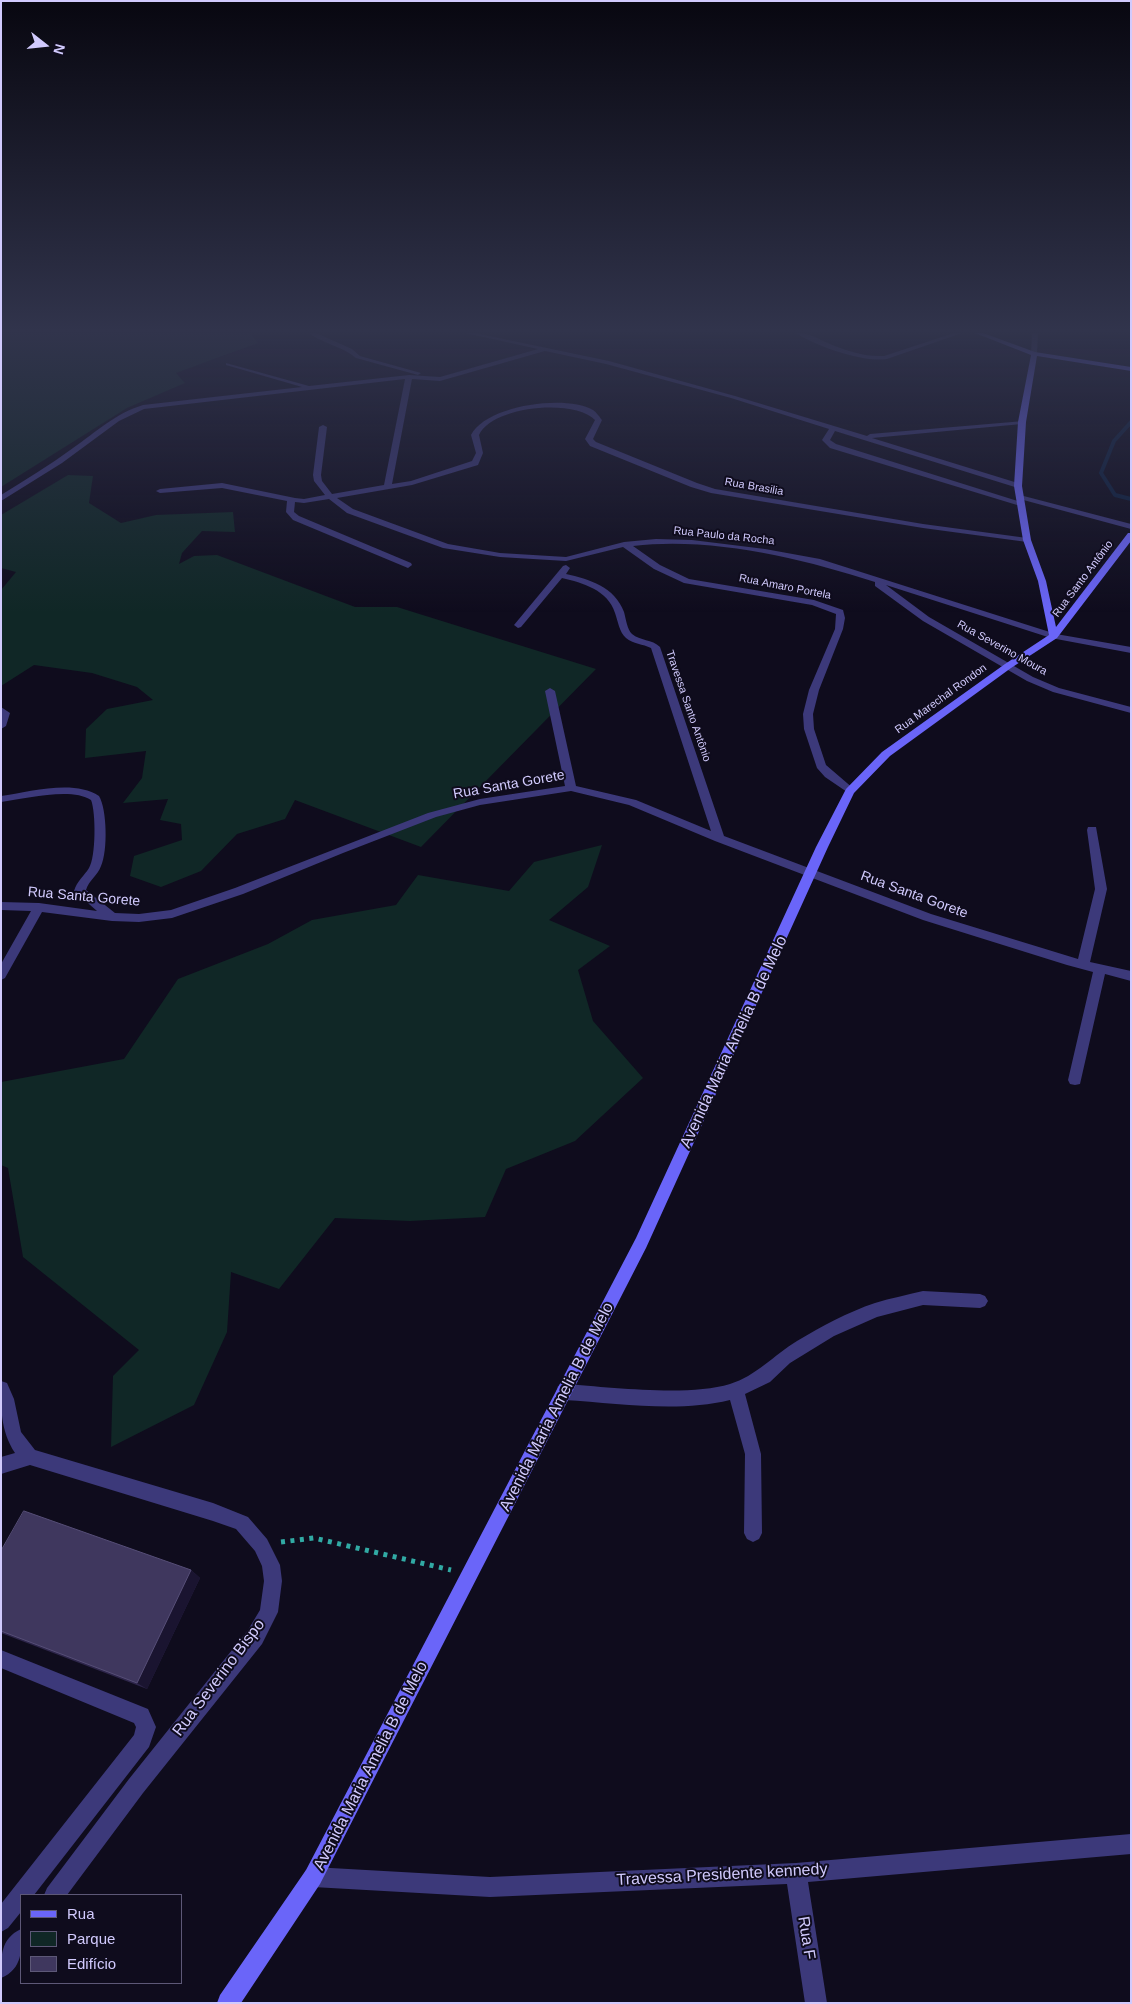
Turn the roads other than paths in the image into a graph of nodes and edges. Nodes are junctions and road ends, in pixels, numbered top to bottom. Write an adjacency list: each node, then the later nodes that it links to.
1 (107, 427): 15 (street)
2 (323, 427): 14 (street, Rua Paulo da Rocha)
3 (399, 427): 12 (street)
4 (481, 427): 12 (street, Rua Brasilia)
5 (595, 427): 20 (street, Rua Brasilia)
6 (829, 427): 9 (street)
7 (974, 427): 10 (street)
8 (1022, 427): 11 (street)
9 (834, 428): 10 (street); 17 (street)
10 (863, 437): 11 (street)
11 (1018, 486): 17 (street)
12 (386, 488): 14 (street)
13 (160, 491): 16 (street)
14 (329, 496): 16 (street); 22 (street, Rua Paulo da Rocha)
15 (1, 499)
16 (291, 500): 23 (street)
17 (1020, 500): 18 (street); 20 (street)
18 (1131, 527)
19 (1131, 535): 27 (street, Rua Santo Antônio)
20 (1027, 540): 27 (street)
21 (624, 544): 22 (street, Rua Paulo da Rocha); 25 (street, Rua Paulo da Rocha); 35 (street, Rua Amaro Portela)
22 (574, 558): 24 (street)
23 (408, 565)
24 (560, 575): 26 (street); 38 (street, Travessa Santo Antônio)
25 (874, 581): 27 (street, Rua Paulo da Rocha); 29 (street, Rua Severino Moura)
26 (518, 625)
27 (1054, 636): 28 (street, Rua Paulo da Rocha); 29 (street, Rua Marechal Rondon)
28 (1131, 650)
29 (1008, 666): 32 (street, Rua Severino Moura); 35 (street, Rua Marechal Rondon)
30 (550, 691): 34 (street)
31 (1, 710): 33 (street)
32 (1131, 710)
33 (1, 726)
34 (571, 788): 38 (street, Rua Santa Gorete); 42 (street, Rua Santa Gorete)
35 (850, 791): 39 (street, Avenida Maria Amelia B de Melo)
36 (1, 799): 42 (street)
37 (1092, 830): 43 (street)
38 (719, 838): 39 (street, Rua Santa Gorete)
39 (811, 872): 43 (street, Rua Santa Gorete); 51 (street, Avenida Maria Amelia B de Melo)
40 (1, 906): 41 (street, Rua Santa Gorete)
41 (39, 907): 42 (street, Rua Santa Gorete); 45 (street)
42 (112, 917)
43 (1082, 965): 44 (street, Rua Santa Gorete)
44 (1100, 969): 46 (street, Rua Santa Gorete); 47 (street)
45 (1, 975)
46 (1131, 976)
47 (1075, 1080)
48 (980, 1301): 50 (street)
49 (1, 1388): 52 (street, Rua Severino Bispo)
50 (736, 1390): 51 (street); 54 (street)
51 (564, 1392): 58 (street, Avenida Maria Amelia B de Melo)
52 (30, 1457): 53 (street); 60 (street, Rua Severino Bispo)
53 (1, 1466)
54 (753, 1533)
55 (1, 1659): 59 (street)
56 (1131, 1844): 57 (street, Travessa Presidente kennedy)
57 (796, 1873): 58 (street, Travessa Presidente kennedy); 66 (street, Rua F)
58 (313, 1877): 65 (street, Avenida Maria Amelia B de Melo)
59 (22, 1894)
60 (55, 1894)
61 (20, 1897): 62 (street)
62 (1, 1921)
63 (20, 1941): 64 (street)
64 (1, 1967)
65 (228, 2003)
66 (816, 2003)

